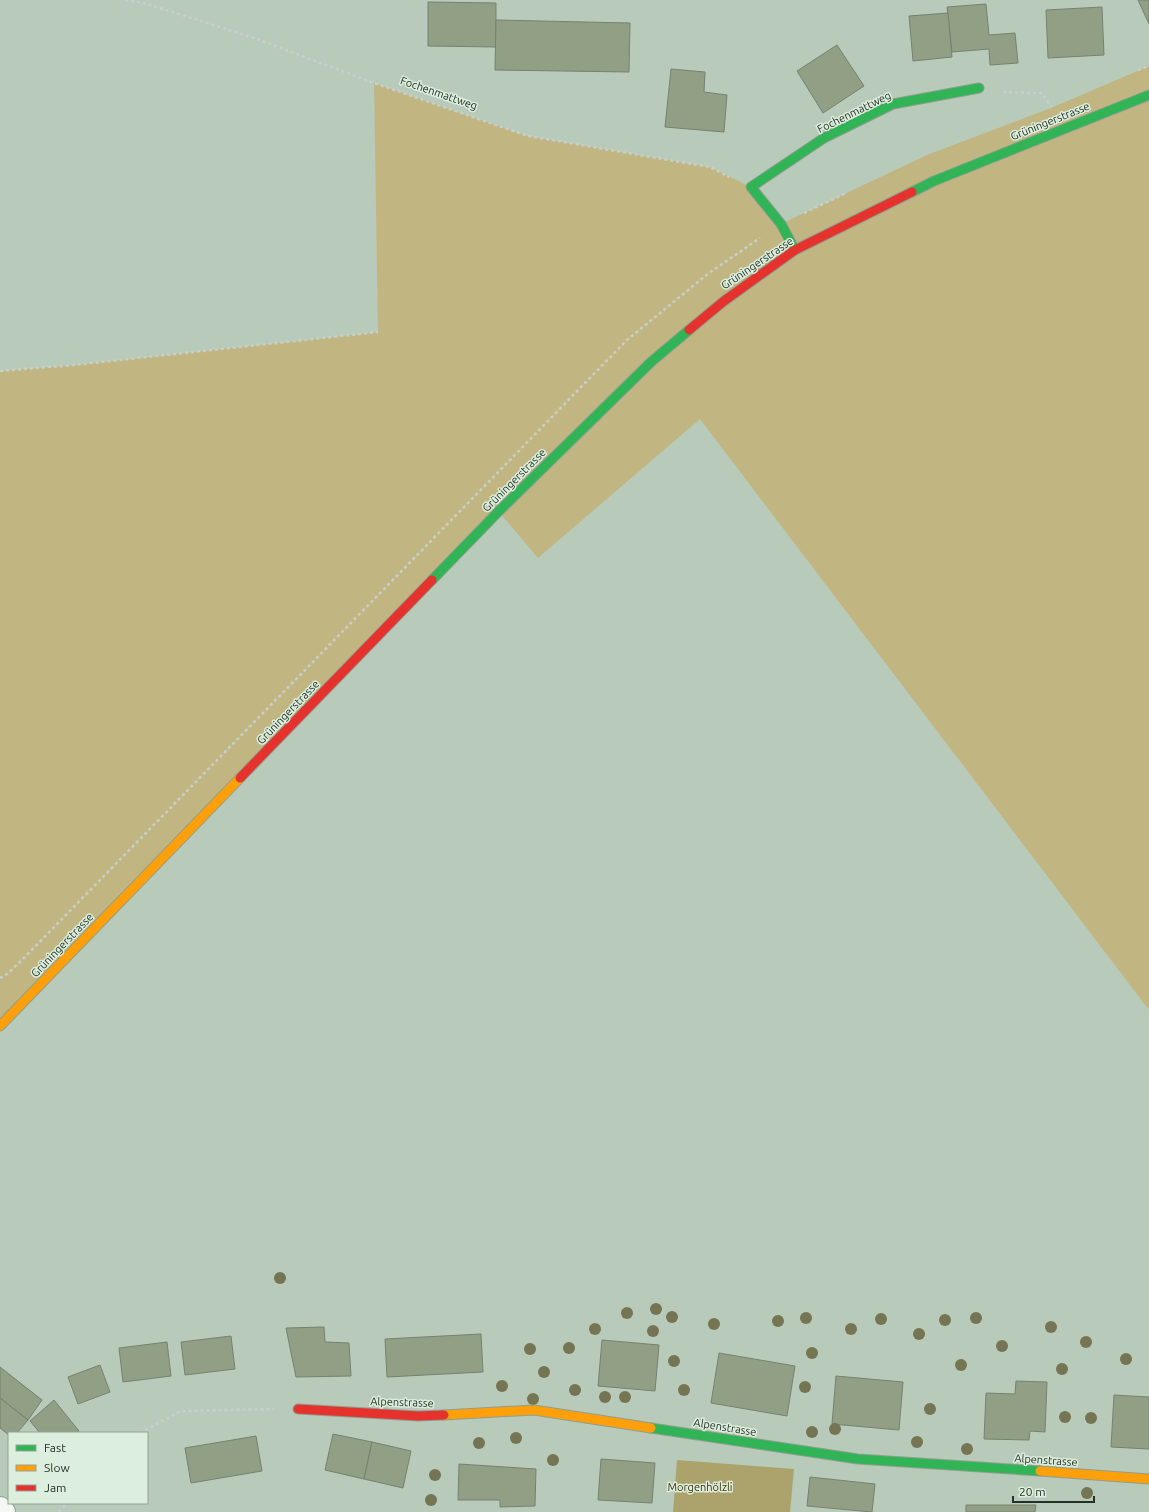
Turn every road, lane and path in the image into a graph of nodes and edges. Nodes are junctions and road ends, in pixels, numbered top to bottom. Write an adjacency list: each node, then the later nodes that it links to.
1 (125, 0): 5 (path, Fochenmattweg)
2 (979, 88): 4 (path); 5 (main road, Fochenmattweg)
3 (1149, 94): 6 (main road, Grüningerstrasse)
4 (1051, 108)
5 (751, 187): 6 (main road)
6 (796, 250): 9 (main road, Grüningerstrasse)
7 (378, 332): 8 (path)
8 (0, 370)
9 (0, 1026)
10 (298, 1409): 11 (path); 12 (main road, Alpenstrasse)
11 (142, 1432)
12 (1149, 1479)
13 (66, 1504): 16 (path)
14 (0, 1508): 15 (street)
15 (4, 1512)
16 (59, 1512)

